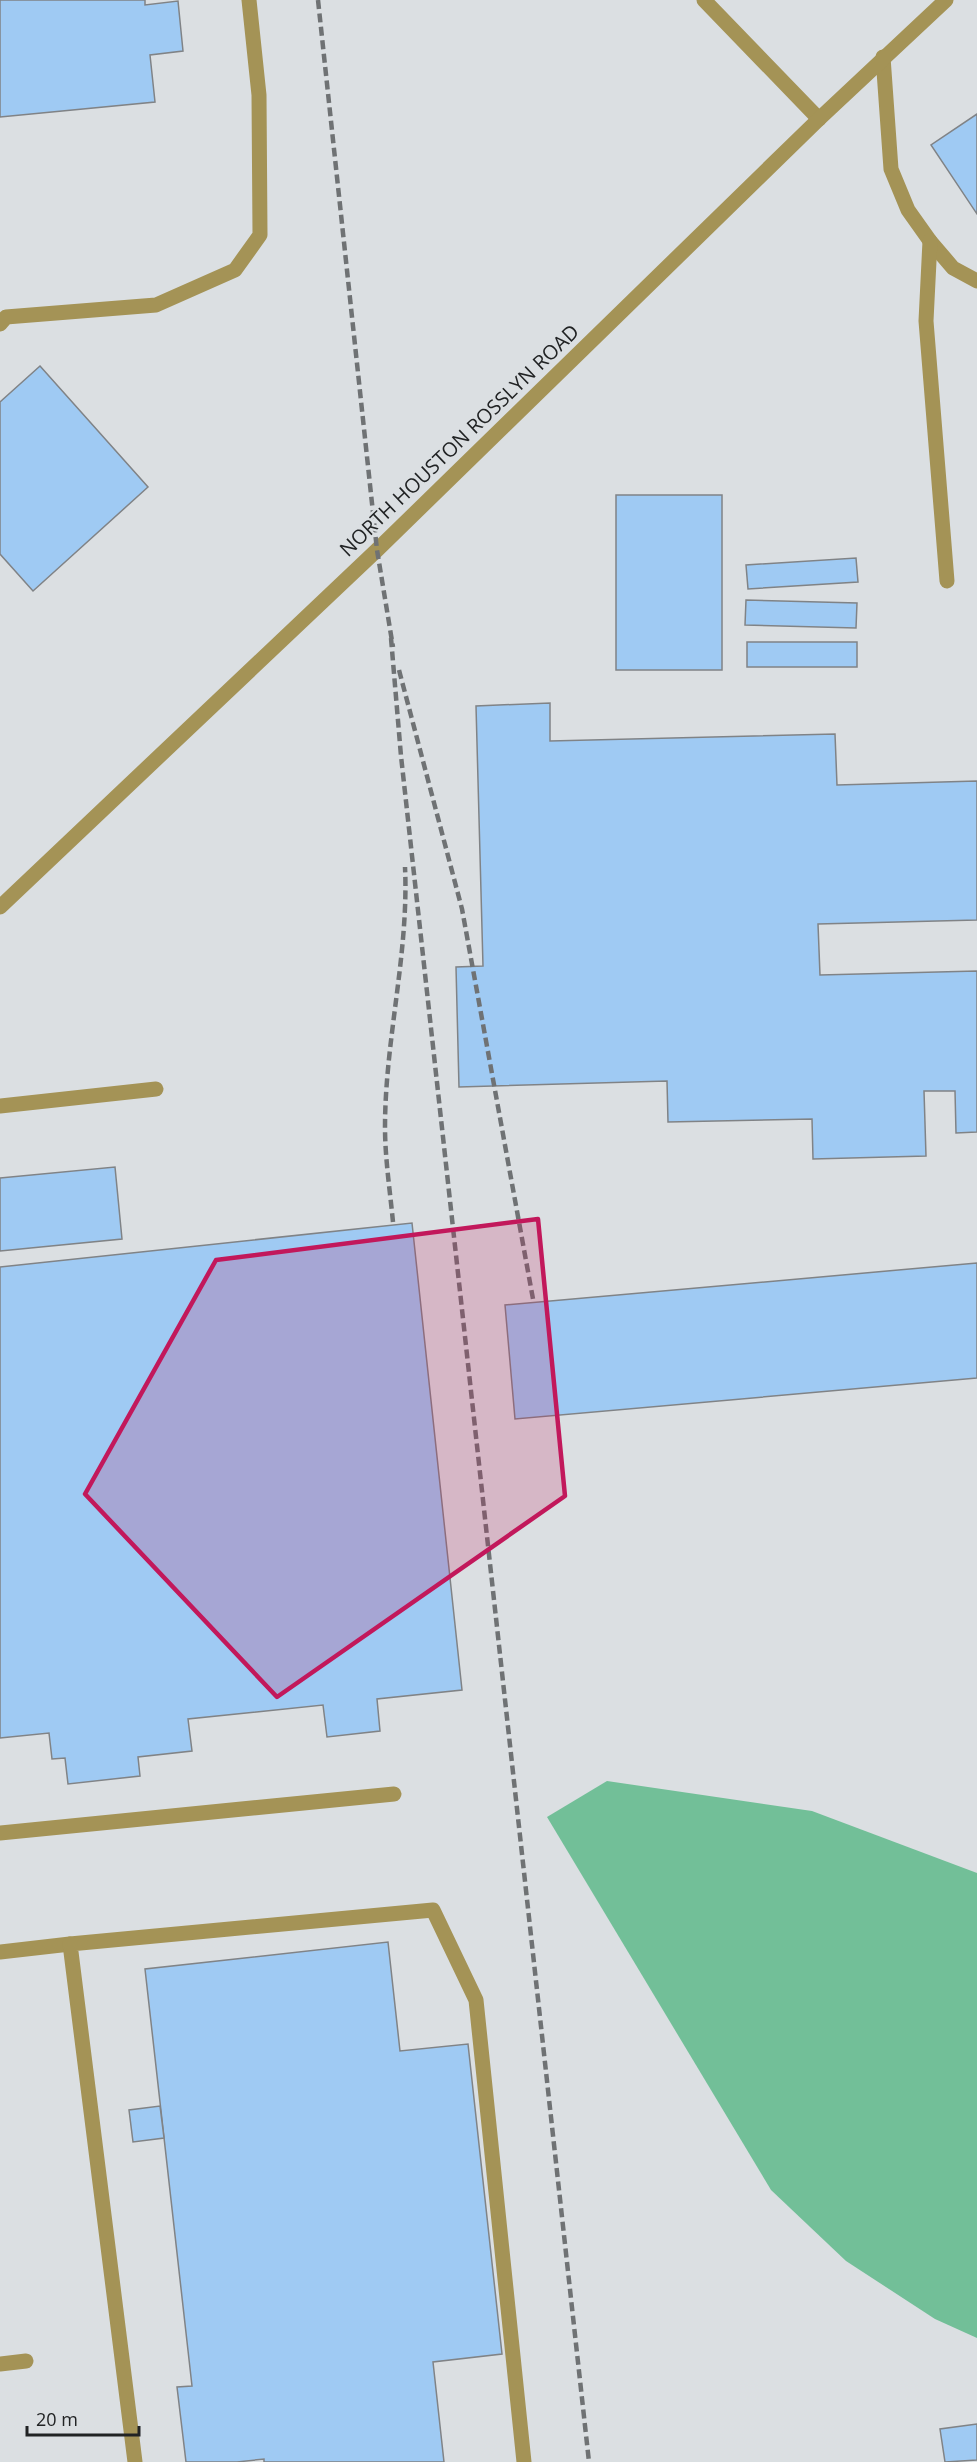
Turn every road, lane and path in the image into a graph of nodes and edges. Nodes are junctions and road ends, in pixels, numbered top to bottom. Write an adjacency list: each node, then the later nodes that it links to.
1 (249, 0): 8 (street)
2 (704, 0): 5 (street)
3 (946, 0): 4 (street, NORTH HOUSTON ROSSLYN ROAD)
4 (884, 57): 5 (street, NORTH HOUSTON ROSSLYN ROAD); 6 (street)
5 (819, 119): 10 (street, NORTH HOUSTON ROSSLYN ROAD)
6 (930, 241): 7 (street); 9 (street)
7 (977, 281)
8 (0, 324)
9 (947, 581)
10 (0, 907)
11 (156, 1089): 12 (street)
12 (0, 1106)
13 (394, 1794): 14 (street)
14 (0, 1833)
15 (70, 1944): 16 (street); 19 (street); 20 (street)
16 (0, 1952)
17 (26, 2361): 18 (street)
18 (0, 2364)
19 (135, 2462)
20 (524, 2462)

